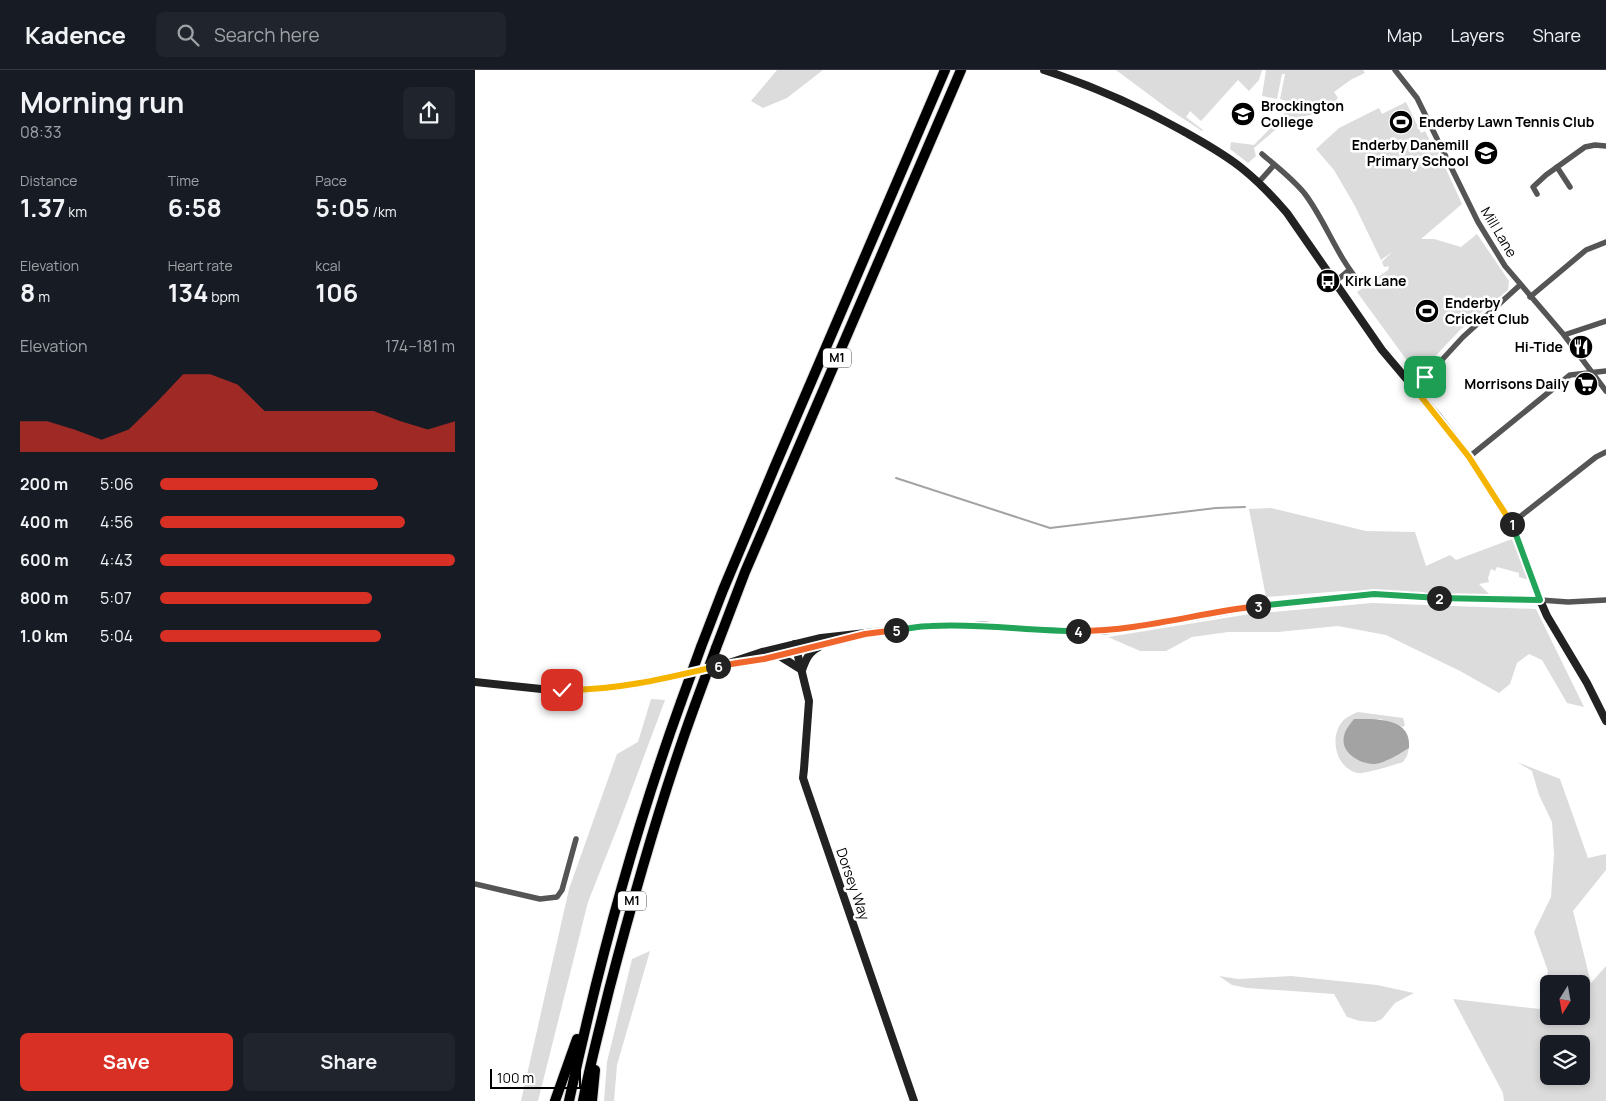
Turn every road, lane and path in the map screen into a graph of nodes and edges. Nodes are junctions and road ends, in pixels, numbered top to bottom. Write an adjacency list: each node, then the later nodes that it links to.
1 (945, 70): 40 (highway, M1, bridge)
2 (961, 70): 39 (highway, M1, bridge)
3 (1044, 70): 9 (street)
4 (1395, 70): 16 (street, Mill Lane)
5 (1606, 146): 8 (street)
6 (1262, 154): 7 (street)
7 (1274, 165): 9 (street); 13 (street)
8 (1557, 167): 10 (street); 11 (street)
9 (1258, 183): 14 (street)
10 (1570, 187)
11 (1537, 194)
12 (1606, 242): 17 (street)
13 (1349, 270): 14 (street); 15 (street)
14 (1335, 282): 22 (street)
15 (1361, 284)
16 (1520, 285): 17 (street, Mill Lane); 22 (street)
17 (1530, 297): 19 (street, Mill Lane)
18 (1606, 321): 19 (street)
19 (1564, 335): 21 (street, Mill Lane)
20 (1606, 370): 21 (street)
21 (1593, 372): 23 (street, Mill Lane); 25 (street)
22 (1415, 389): 25 (street)
23 (1606, 391)
24 (1606, 452): 26 (street)
25 (1469, 457): 26 (street)
26 (1512, 523): 27 (street)
27 (1540, 600): 28 (street); 29 (street); 36 (street)
28 (1606, 600)
29 (865, 634): 30 (street); 31 (street)
30 (823, 645): 31 (street); 34 (street)
31 (796, 647): 32 (street); 33 (street); 34 (street, Dorsey Way)
32 (778, 655): 33 (street); 34 (street)
33 (726, 664): 35 (street)
34 (802, 670): 45 (street, Dorsey Way)
35 (475, 682)
36 (1605, 717)
37 (576, 839): 38 (street)
38 (475, 884)
39 (609, 990): 43 (highway, M1); 44 (highway)
40 (593, 995): 41 (highway); 42 (highway, M1)
41 (555, 1101)
42 (569, 1101)
43 (583, 1101)
44 (592, 1101)
45 (914, 1101)

